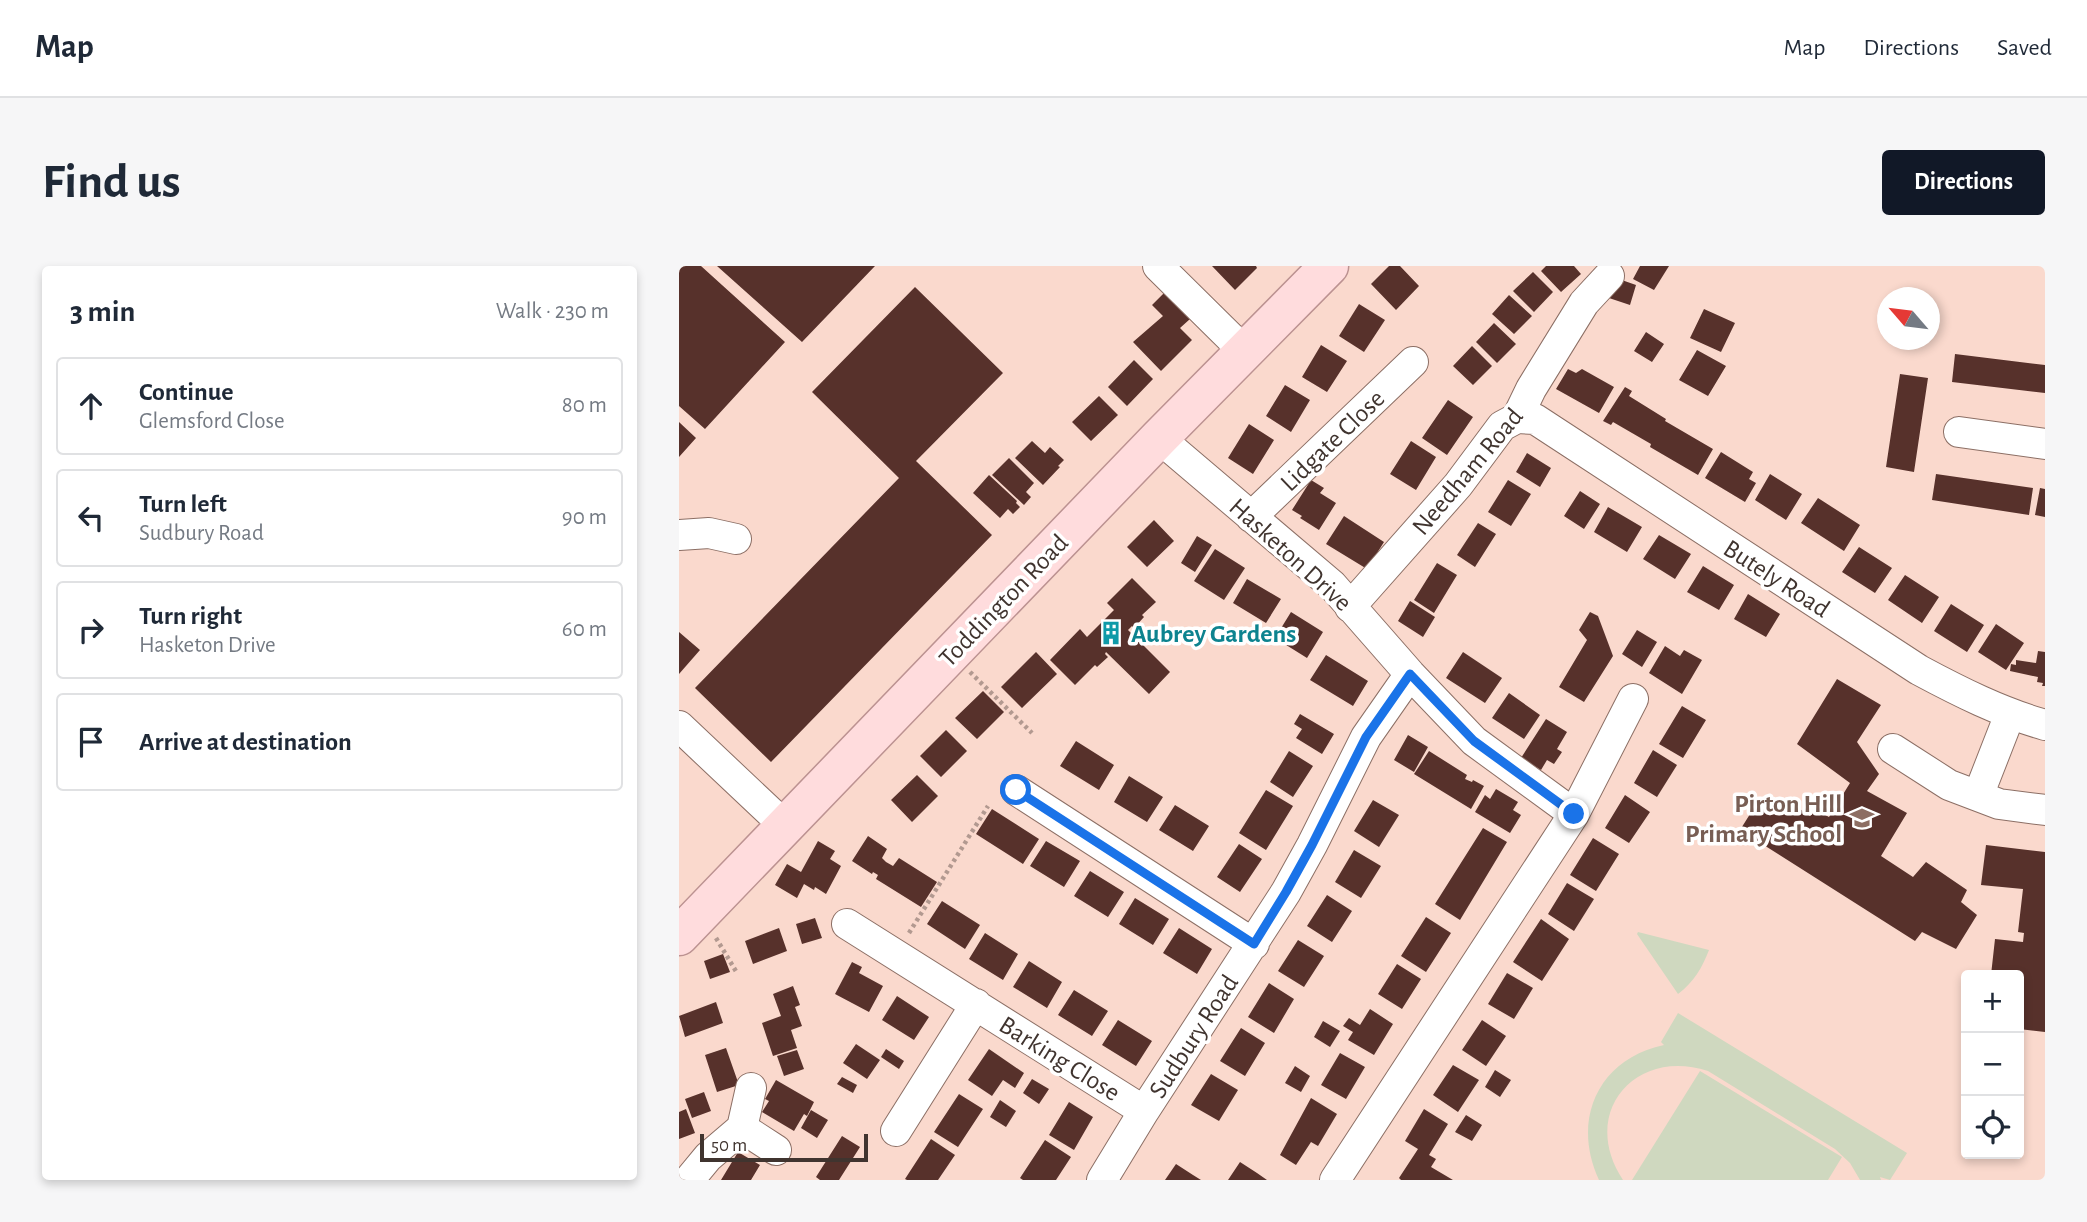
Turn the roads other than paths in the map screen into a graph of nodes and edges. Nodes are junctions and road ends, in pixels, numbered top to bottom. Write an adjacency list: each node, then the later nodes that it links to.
1 (1158, 266): 4 (street)
2 (1329, 266): 4 (main road, Toddington Road)
3 (1609, 276): 6 (street, Needham Road)
4 (1245, 352): 8 (main road, Toddington Road)
5 (1413, 362): 10 (street, Lidgate Close)
6 (1517, 418): 13 (street, Needham Road); 16 (street, Butely Road)
7 (1959, 432): 9 (street)
8 (1159, 438): 10 (street, Hasketon Drive); 24 (main road, Toddington Road)
9 (2045, 444)
10 (1251, 517): 13 (street, Hasketon Drive)
11 (679, 535): 12 (street)
12 (736, 538)
13 (1350, 607): 14 (street, Hasketon Drive)
14 (1410, 674): 23 (street, Hasketon Drive); 27 (street, Sudbury Road)
15 (1633, 699): 23 (street)
16 (2010, 714): 17 (street, Butely Road); 21 (street)
17 (2045, 724)
18 (679, 726): 24 (street)
19 (1893, 749): 21 (street)
20 (1016, 790): 27 (street)
21 (1978, 796): 22 (street)
22 (2045, 810)
23 (1574, 814): 36 (street)
24 (785, 826): 26 (main road, Toddington Road)
25 (847, 924): 28 (street, Barking Close)
26 (696, 935)
27 (1254, 944): 30 (street, Sudbury Road)
28 (976, 1004): 30 (street, Barking Close); 32 (street, Barking Close)
29 (751, 1088): 31 (street)
30 (1144, 1111): 35 (street, Sudbury Road)
31 (742, 1128): 33 (street); 34 (street)
32 (896, 1131)
33 (776, 1150)
34 (689, 1180)
35 (1102, 1180)
36 (1335, 1180)

